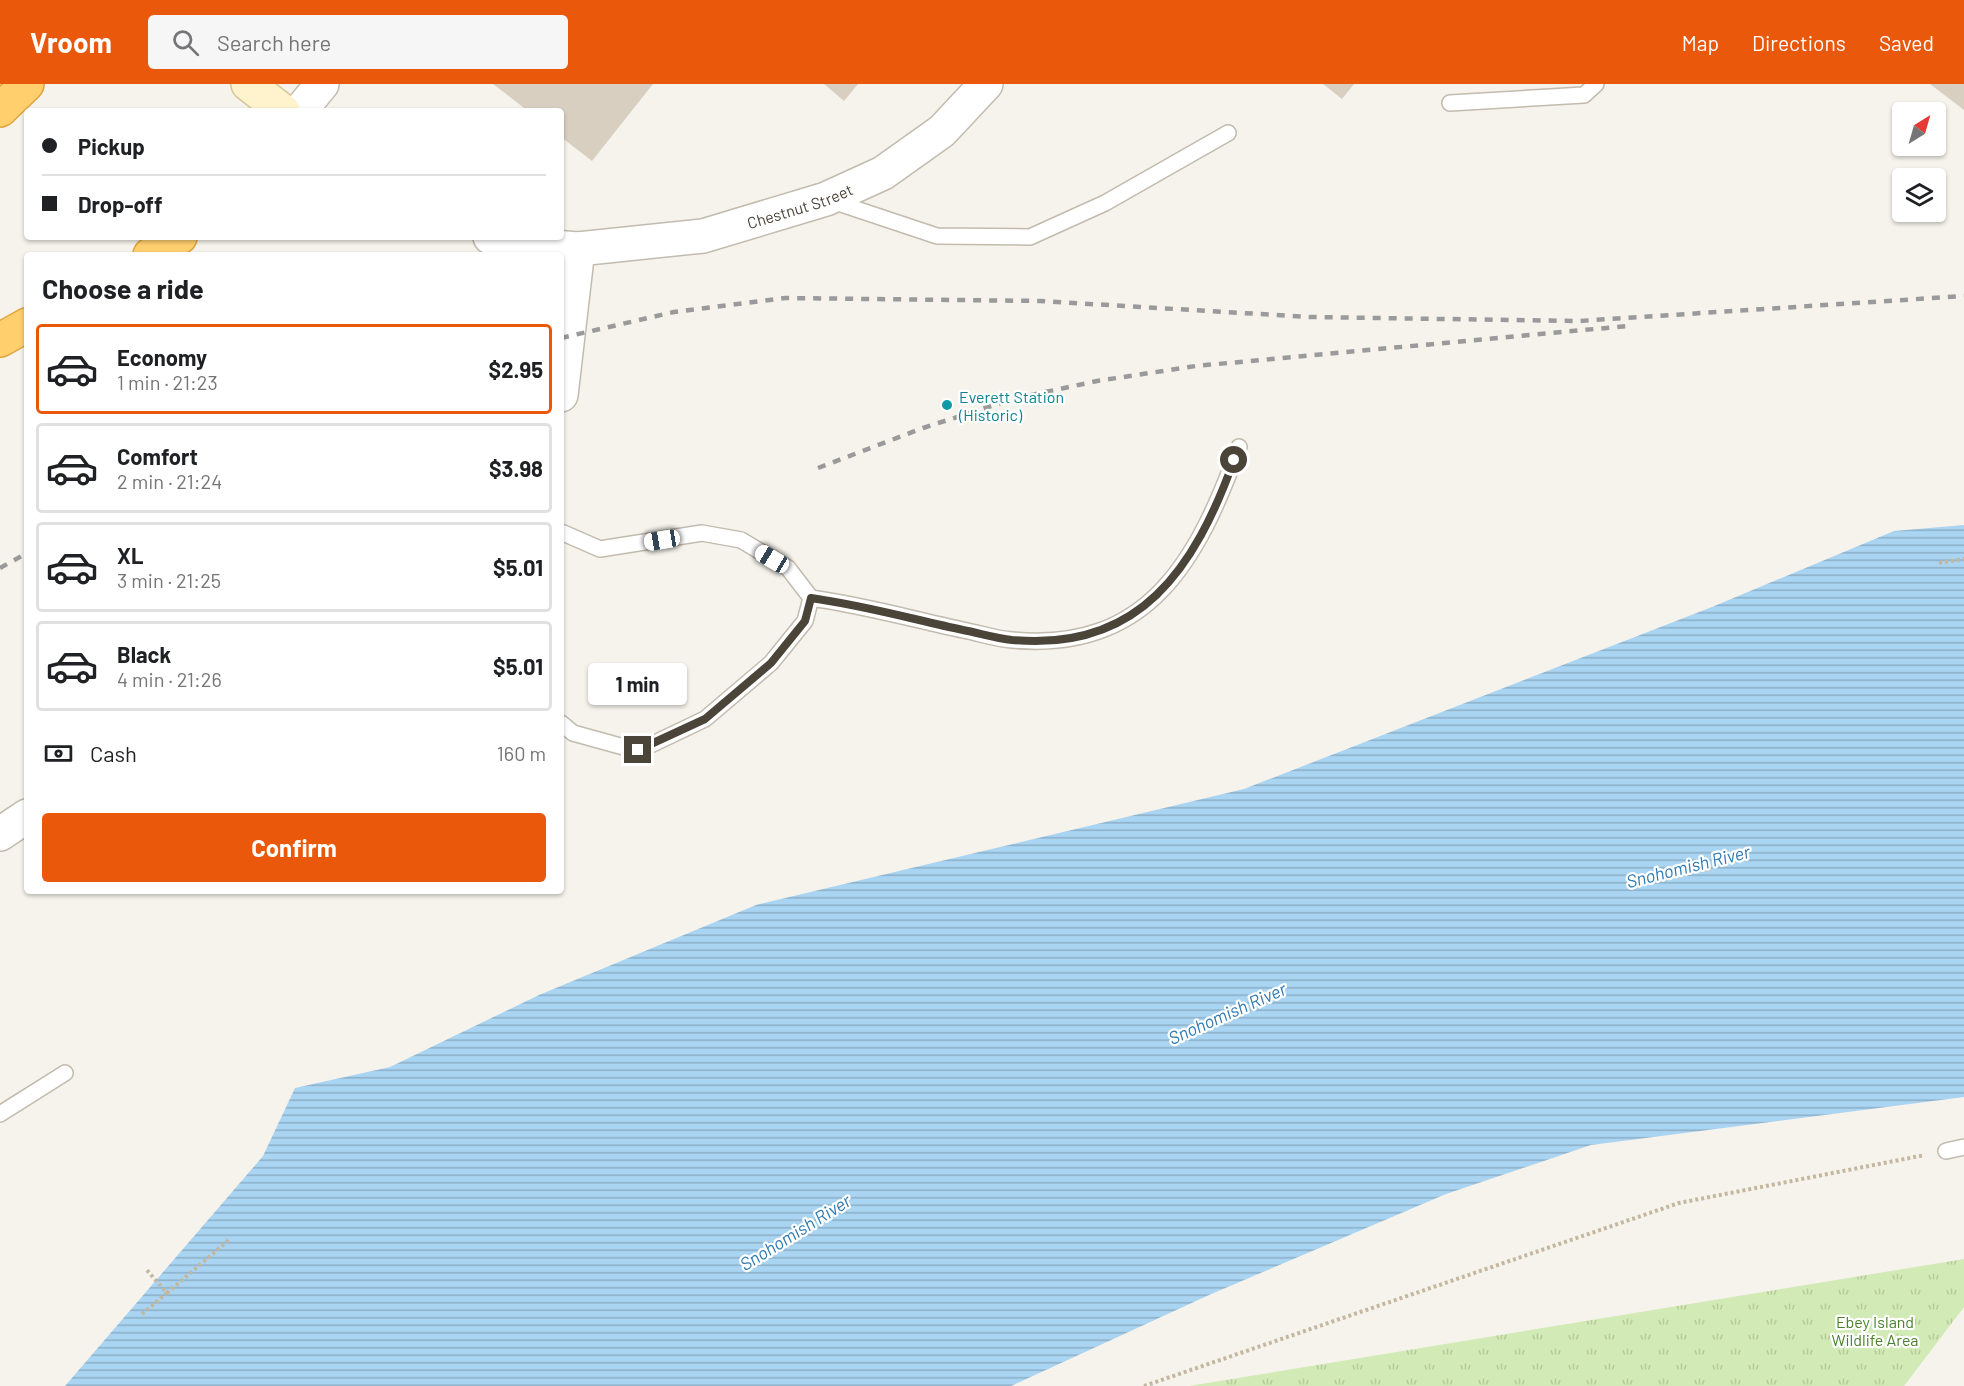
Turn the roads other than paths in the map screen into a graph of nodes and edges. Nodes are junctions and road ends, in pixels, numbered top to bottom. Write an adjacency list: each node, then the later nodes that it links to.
1 (27, 84): 9 (highway)
2 (248, 84): 7 (main road)
3 (322, 84): 8 (street)
4 (986, 84): 11 (street, Chestnut Street)
5 (1596, 84): 6 (lane)
6 (1450, 103)
7 (279, 108)
8 (302, 108)
9 (0, 110)
10 (1228, 133): 11 (lane)
11 (826, 199): 14 (street, Chestnut Street)
12 (175, 240): 15 (highway)
13 (510, 240): 14 (street, Chestnut Street)
14 (578, 249): 18 (street)
15 (155, 252)
16 (24, 327): 17 (highway)
17 (0, 340)
18 (564, 369)
19 (1239, 447): 21 (lane)
20 (564, 533): 21 (lane)
21 (811, 598): 22 (lane)
22 (564, 726)
23 (24, 818): 24 (street)
24 (0, 834)
25 (65, 1073): 26 (lane)
26 (0, 1114)
27 (1964, 1147): 28 (lane)
28 (1946, 1151)

